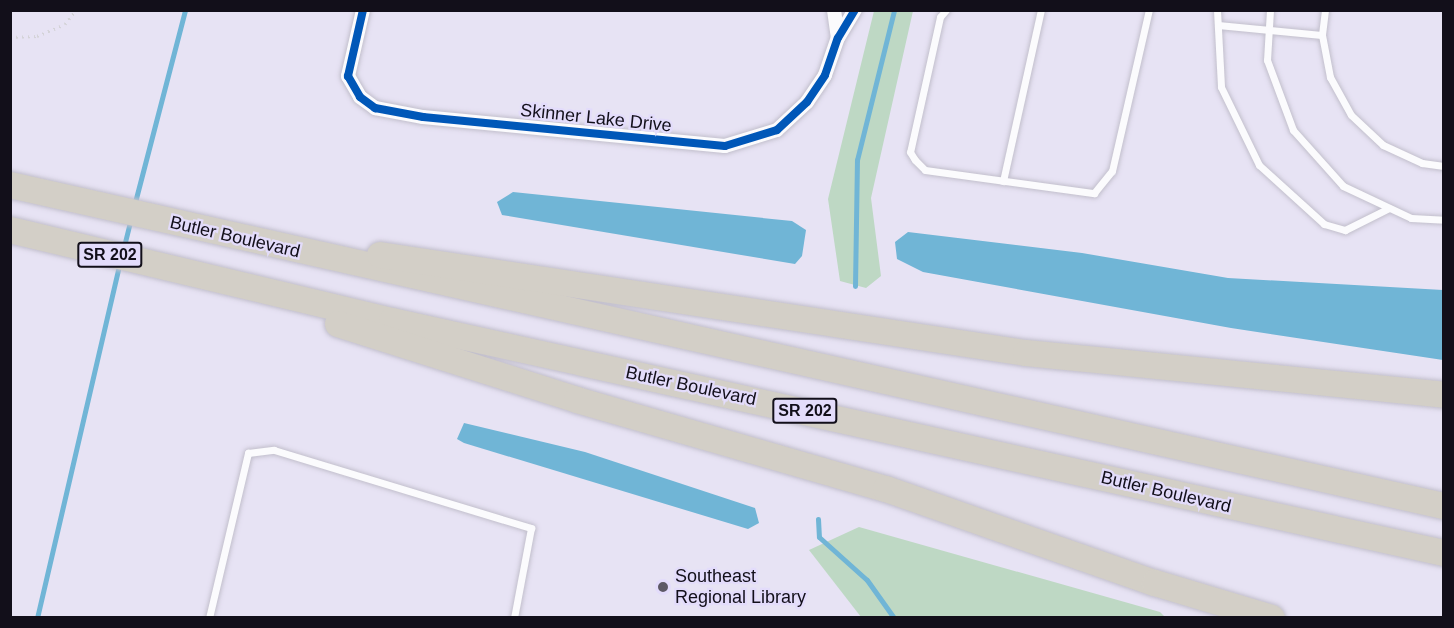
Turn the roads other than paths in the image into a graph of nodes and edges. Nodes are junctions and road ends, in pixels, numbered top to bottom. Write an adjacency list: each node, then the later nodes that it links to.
1 (363, 10): 13 (street, Skinner Lake Drive)
2 (834, 10): 13 (street, Skinner Lake Drive)
3 (855, 10): 13 (street, Skinner Lake Drive)
4 (946, 10): 15 (lane)
5 (1041, 10): 15 (lane)
6 (1149, 10): 15 (lane)
7 (1217, 10): 10 (lane)
8 (1270, 10): 11 (lane)
9 (1325, 10): 12 (lane)
10 (1218, 25): 11 (lane); 17 (lane)
11 (1269, 29): 12 (lane); 17 (lane)
12 (1322, 35): 14 (lane)
13 (838, 38)
14 (1443, 166)
15 (1003, 181)
16 (10, 185): 19 (highway, Butler Boulevard / SR 202)
17 (1389, 208): 18 (lane)
18 (1443, 219)
19 (175, 224): 22 (highway); 25 (highway, Butler Boulevard / SR 202)
20 (10, 230): 21 (highway, Butler Boulevard / SR 202)
21 (166, 269): 26 (highway, Butler Boulevard / SR 202); 29 (highway)
22 (1364, 388): 23 (highway); 24 (highway)
23 (1443, 395)
24 (1443, 406)
25 (1443, 506)
26 (1443, 553)
27 (209, 618): 28 (lane)
28 (514, 618)
29 (1272, 618)

